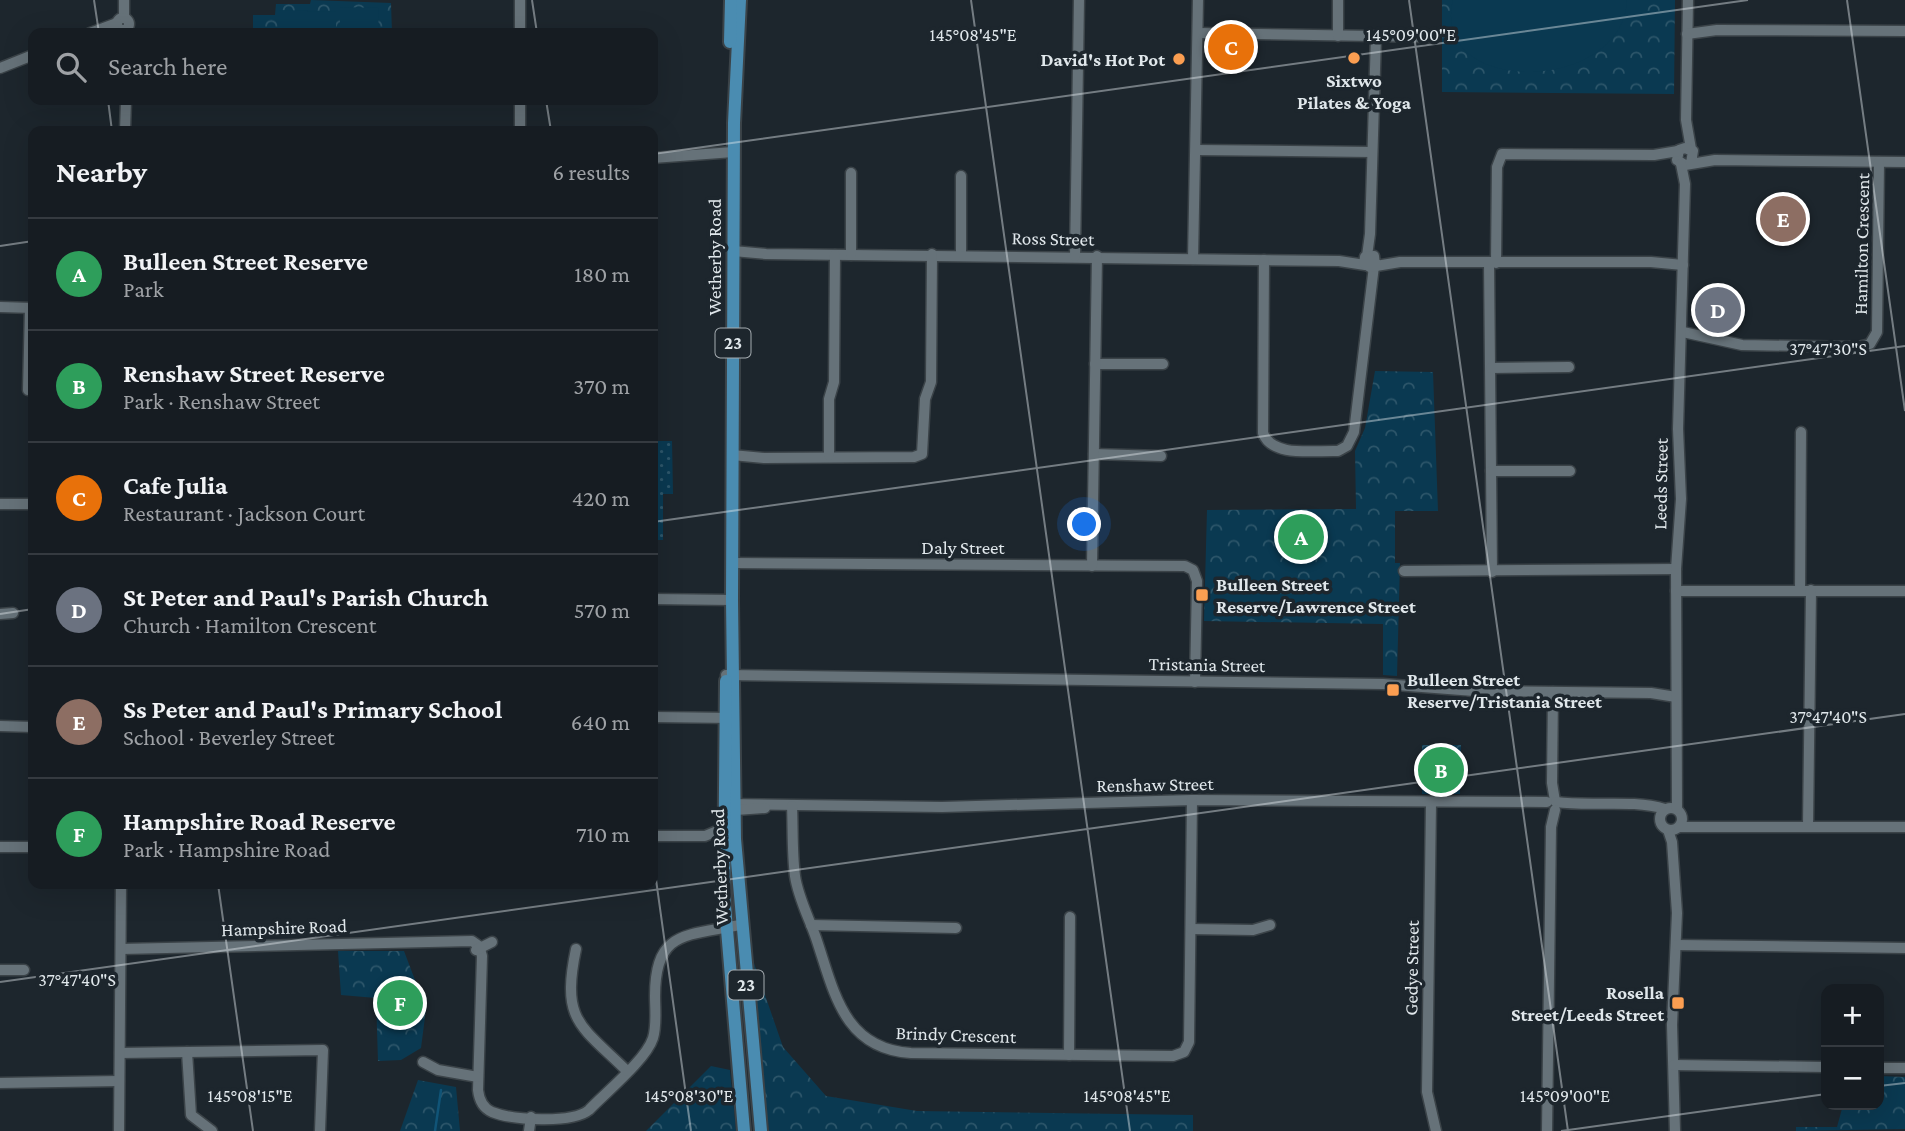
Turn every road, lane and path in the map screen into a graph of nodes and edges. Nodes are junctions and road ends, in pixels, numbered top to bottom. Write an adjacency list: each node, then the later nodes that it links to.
1 (124, 0): 9 (street)
2 (520, 0): 10 (street)
3 (730, 0): 21 (main road, Wetherby Road / 23)
4 (740, 0): 21 (main road, Wetherby Road / 23)
5 (1079, 0): 38 (street)
6 (1198, 0): 13 (street)
7 (1339, 0): 14 (street)
8 (1688, 0): 11 (street, Leeds Street)
9 (122, 26)
10 (520, 28)
11 (1687, 30): 12 (street); 27 (street, Leeds Street)
12 (1905, 32)
13 (1198, 33): 14 (street); 24 (street)
14 (1338, 36): 15 (street)
15 (1376, 36): 16 (street); 25 (street)
16 (1433, 37)
17 (28, 57): 18 (street)
18 (0, 68)
19 (125, 105): 22 (street)
20 (520, 105): 23 (street)
21 (734, 123): 26 (main road, Wetherby Road / 23)
22 (125, 126)
23 (520, 126)
24 (1197, 150): 25 (street); 40 (street)
25 (1372, 152): 42 (street)
26 (733, 156): 28 (street); 33 (main road, Wetherby Road / 23)
27 (1685, 157): 29 (street); 43 (street); 44 (street, Leeds Street)
28 (658, 158)
29 (1879, 162): 30 (street); 47 (street, Hamilton Crescent)
30 (1905, 162)
31 (851, 173): 37 (street)
32 (961, 176): 35 (street)
33 (733, 254): 36 (street, Ross Street); 56 (main road, Wetherby Road / 23)
34 (932, 254): 35 (street, Ross Street); 37 (street, Ross Street); 54 (street)
35 (961, 254): 38 (street, Ross Street)
36 (835, 255): 37 (street, Ross Street); 54 (street)
37 (850, 255)
38 (1075, 256): 39 (street, Ross Street)
39 (1097, 256): 40 (street, Ross Street); 48 (street)
40 (1193, 259): 41 (street, Ross Street)
41 (1264, 260): 42 (street, Ross Street); 42 (street)
42 (1370, 261): 43 (street, Ross Street)
43 (1493, 263): 44 (street, Ross Street); 51 (street)
44 (1684, 263): 47 (street, Leeds Street)
45 (0, 307): 46 (street)
46 (28, 308)
47 (1682, 332): 63 (street, Leeds Street)
48 (1095, 363): 49 (street); 53 (street)
49 (1163, 364)
50 (1569, 367): 51 (street)
51 (1490, 368): 57 (street)
52 (1801, 432): 67 (street)
53 (1094, 454): 55 (street); 62 (street)
54 (829, 455): 56 (street)
55 (1161, 456)
56 (732, 458): 61 (main road, Wetherby Road / 23)
57 (1492, 471): 58 (street); 65 (street)
58 (1570, 471)
59 (0, 504): 60 (street)
60 (28, 504)
61 (732, 564): 62 (street, Daly Street); 70 (main road, Wetherby Road / 23)
62 (1092, 566): 74 (street, Daly Street)
63 (1676, 569): 65 (street); 66 (street, Leeds Street)
64 (1404, 571): 65 (street)
65 (1492, 572)
66 (1676, 590): 67 (street); 76 (street, Leeds Street)
67 (1805, 590): 68 (street); 87 (street)
68 (1905, 591)
69 (658, 599): 70 (street)
70 (732, 600): 73 (main road, Wetherby Road / 23)
71 (13, 613): 72 (street)
72 (0, 614)
73 (732, 675): 74 (street, Tristania Street); 78 (main road, Wetherby Road / 23)
74 (1195, 682): 75 (street, Tristania Street)
75 (1553, 692): 76 (street, Tristania Street); 83 (street)
76 (1676, 693): 86 (street, Leeds Street)
77 (658, 718): 78 (street)
78 (730, 718): 84 (main road, Wetherby Road / 23)
79 (0, 726): 80 (street)
80 (28, 727)
81 (1192, 800): 82 (street, Renshaw Street); 85 (street, Renshaw Street); 102 (street)
82 (1431, 803): 83 (street, Renshaw Street); 130 (street, Gedye Street)
83 (1551, 805): 86 (street, Renshaw Street); 131 (street)
84 (732, 806): 85 (street, Renshaw Street); 89 (main road, Wetherby Road / 23); 97 (main road, Wetherby Road / 23)
85 (795, 806): 98 (street, Brindy Crescent)
86 (1672, 818): 87 (street, Renshaw Street); 104 (street, Leeds Street)
87 (1808, 826): 88 (street, Renshaw Street)
88 (1905, 827)
89 (724, 828): 91 (street); 94 (main road, Wetherby Road / 23)
90 (658, 836): 91 (street)
91 (705, 836): 94 (street)
92 (0, 847): 93 (street)
93 (28, 847)
94 (724, 847): 100 (main road, Wetherby Road / 23)
95 (121, 889): 106 (street)
96 (1070, 918): 113 (street)
97 (740, 925): 100 (street); 129 (main road, Wetherby Road / 23)
98 (811, 925): 101 (street); 113 (street, Brindy Crescent)
99 (1270, 925): 102 (street)
100 (726, 928): 119 (street); 128 (main road, Wetherby Road / 23)
101 (956, 928)
102 (1191, 929): 113 (street, Brindy Crescent)
103 (492, 942): 107 (street)
104 (1677, 945): 105 (street); 115 (street, Leeds Street)
105 (1905, 948)
106 (121, 949): 107 (street, Hampshire Road); 112 (street)
107 (478, 949): 120 (street)
108 (576, 949): 119 (street)
109 (0, 970): 110 (street)
110 (24, 970)
111 (187, 1052): 112 (street); 125 (street); 126 (street)
112 (120, 1053): 121 (street)
113 (1069, 1055)
114 (423, 1062): 120 (street)
115 (1674, 1065): 116 (street); 132 (street, Leeds Street)
116 (1821, 1067)
117 (1884, 1068): 118 (street)
118 (1905, 1068)
119 (626, 1071): 123 (street)
120 (478, 1077): 123 (street)
121 (119, 1082): 122 (street); 124 (street)
122 (0, 1083)
123 (531, 1117): 127 (street)
124 (119, 1131)
125 (212, 1131)
126 (320, 1131)
127 (529, 1131)
128 (744, 1131)
129 (761, 1131)
130 (1436, 1131)
131 (1547, 1131)
132 (1675, 1131)

